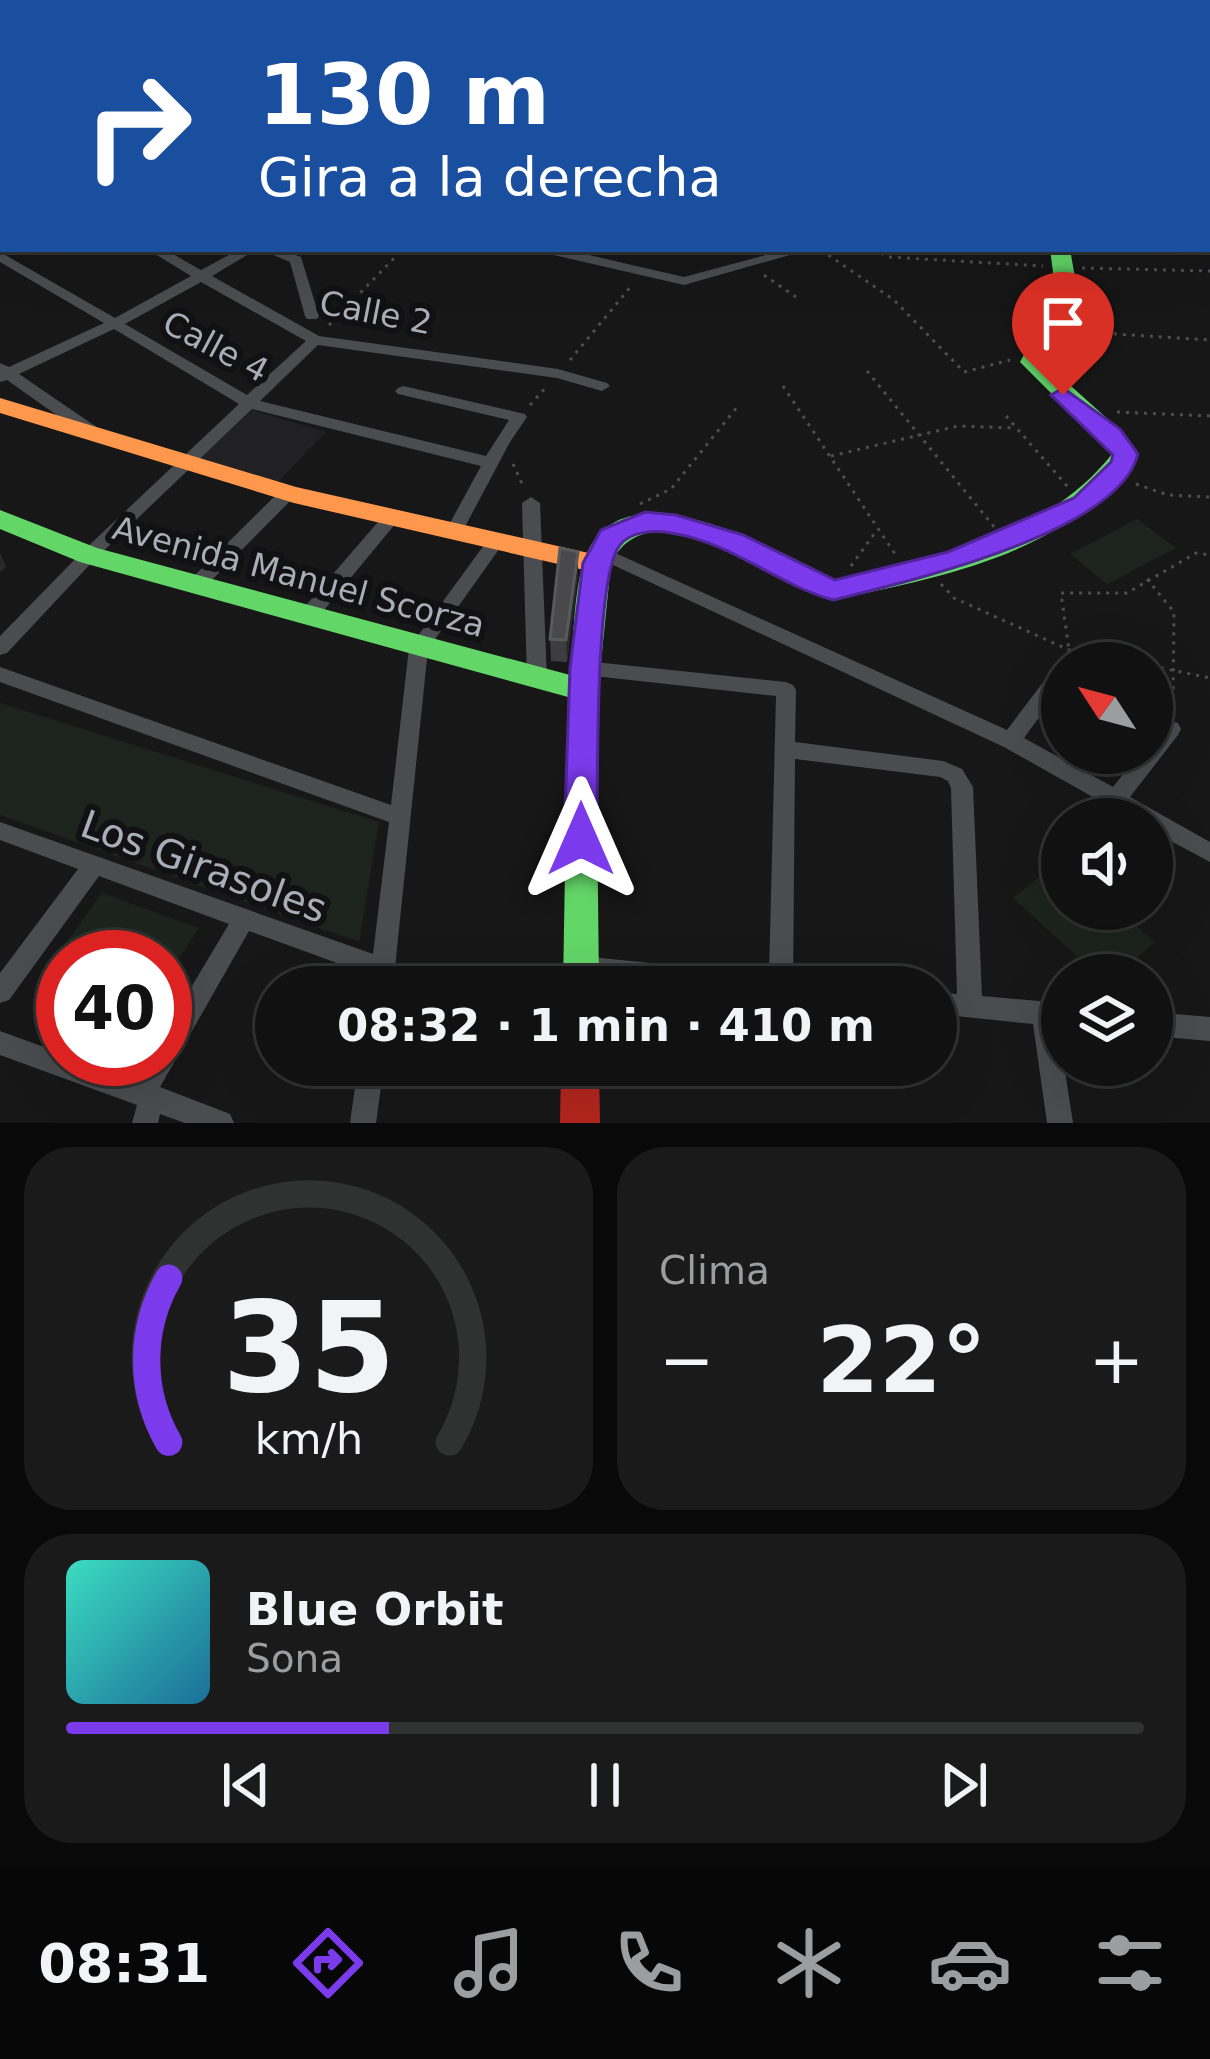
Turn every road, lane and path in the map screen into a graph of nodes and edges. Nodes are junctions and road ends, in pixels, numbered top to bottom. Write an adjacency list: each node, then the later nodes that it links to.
1 (159, 252): 13 (street, Calle 2)
2 (245, 252): 13 (street)
3 (274, 252): 14 (street)
4 (400, 252): 16 (path)
5 (557, 252): 12 (street)
6 (793, 252): 12 (street)
7 (824, 252): 18 (path)
8 (879, 252): 10 (path)
9 (0, 256): 15 (street, Calle 4)
10 (1063, 258): 11 (path); 18 (street)
11 (1210, 271)
12 (642, 274): 21 (path)
13 (203, 278): 15 (street); 16 (street, Calle 2)
14 (312, 316)
15 (114, 324): 20 (street); 25 (street, Calle 4)
16 (315, 340): 21 (street, Calle 2); 25 (street)
17 (1210, 340): 18 (path)
18 (1041, 342): 28 (street)
19 (867, 371): 33 (path)
20 (2, 373): 34 (street)
21 (558, 374): 22 (street, Calle 2); 31 (path)
22 (602, 386)
23 (783, 386): 36 (path)
24 (403, 391): 31 (street)
25 (249, 403): 37 (street, Calle 4); 38 (street)
26 (0, 405): 34 (street)
27 (738, 406): 44 (path)
28 (1085, 411): 30 (path); 39 (street)
29 (1006, 416): 32 (path)
30 (1210, 416)
31 (519, 417): 35 (street)
32 (1016, 428): 33 (path); 43 (path)
33 (922, 437): 36 (path); 49 (path)
34 (104, 441): 38 (street)
35 (502, 441): 37 (street); 42 (path)
36 (830, 456): 47 (path)
37 (492, 463): 48 (street)
38 (181, 467): 40 (street); 52 (street)
39 (1112, 475): 41 (path); 43 (street)
40 (288, 494): 46 (street); 57 (street)
41 (1210, 497)
42 (531, 503): 51 (street)
43 (1083, 504): 49 (street)
44 (635, 508)
45 (0, 519): 52 (street, Avenida Manuel Scorza)
46 (390, 519): 48 (street); 59 (street)
47 (878, 529): 55 (path); 58 (path)
48 (453, 534): 50 (street)
49 (1006, 541): 55 (street)
50 (494, 545): 51 (street); 63 (street)
51 (535, 553): 54 (street); 68 (street)
52 (89, 555): 57 (street, Avenida Manuel Scorza); 62 (street)
53 (1210, 555): 56 (path)
54 (600, 558): 58 (street); 69 (street); 72 (street)
55 (918, 571): 58 (street); 60 (path)
56 (1146, 579): 61 (path); 65 (path)
57 (197, 584): 59 (street, Avenida Manuel Scorza)
58 (833, 590)
59 (308, 616): 63 (street, Avenida Manuel Scorza)
60 (1051, 642)
61 (1068, 642)
62 (0, 648)
63 (419, 648): 68 (street, Avenida Manuel Scorza); 77 (street)
64 (1173, 670): 65 (path)
65 (1176, 671): 67 (path); 71 (path)
66 (0, 674): 77 (street)
67 (1210, 678)
68 (538, 679): 69 (street, Avenida Manuel Scorza)
69 (584, 679): 73 (street); 85 (street)
70 (1041, 698): 72 (street)
71 (1173, 706)
72 (1011, 741): 75 (street)
73 (785, 748): 86 (street); 89 (street)
74 (1136, 774): 76 (street)
75 (1114, 798)
76 (1117, 798)
77 (402, 818): 84 (street)
78 (0, 831): 81 (street, Los Girasoles)
79 (1173, 831): 80 (street)
80 (1210, 853)
81 (94, 865): 82 (street, Los Girasoles); 87 (street)
82 (244, 919): 83 (street, Los Girasoles); 90 (street)
83 (354, 966)
84 (384, 966)
85 (580, 966)
86 (780, 966)
87 (0, 992)
88 (957, 1005): 89 (street)
89 (970, 1006): 91 (street)
90 (192, 1009)
91 (1041, 1014)
92 (1173, 1026): 93 (street)
93 (1210, 1029)
94 (0, 1042): 98 (street)
95 (368, 1086): 100 (street)
96 (580, 1086): 101 (street)
97 (1058, 1086): 102 (street)
98 (146, 1105): 99 (street)
99 (220, 1123)
100 (363, 1123)
101 (580, 1123)
102 (1060, 1123)

